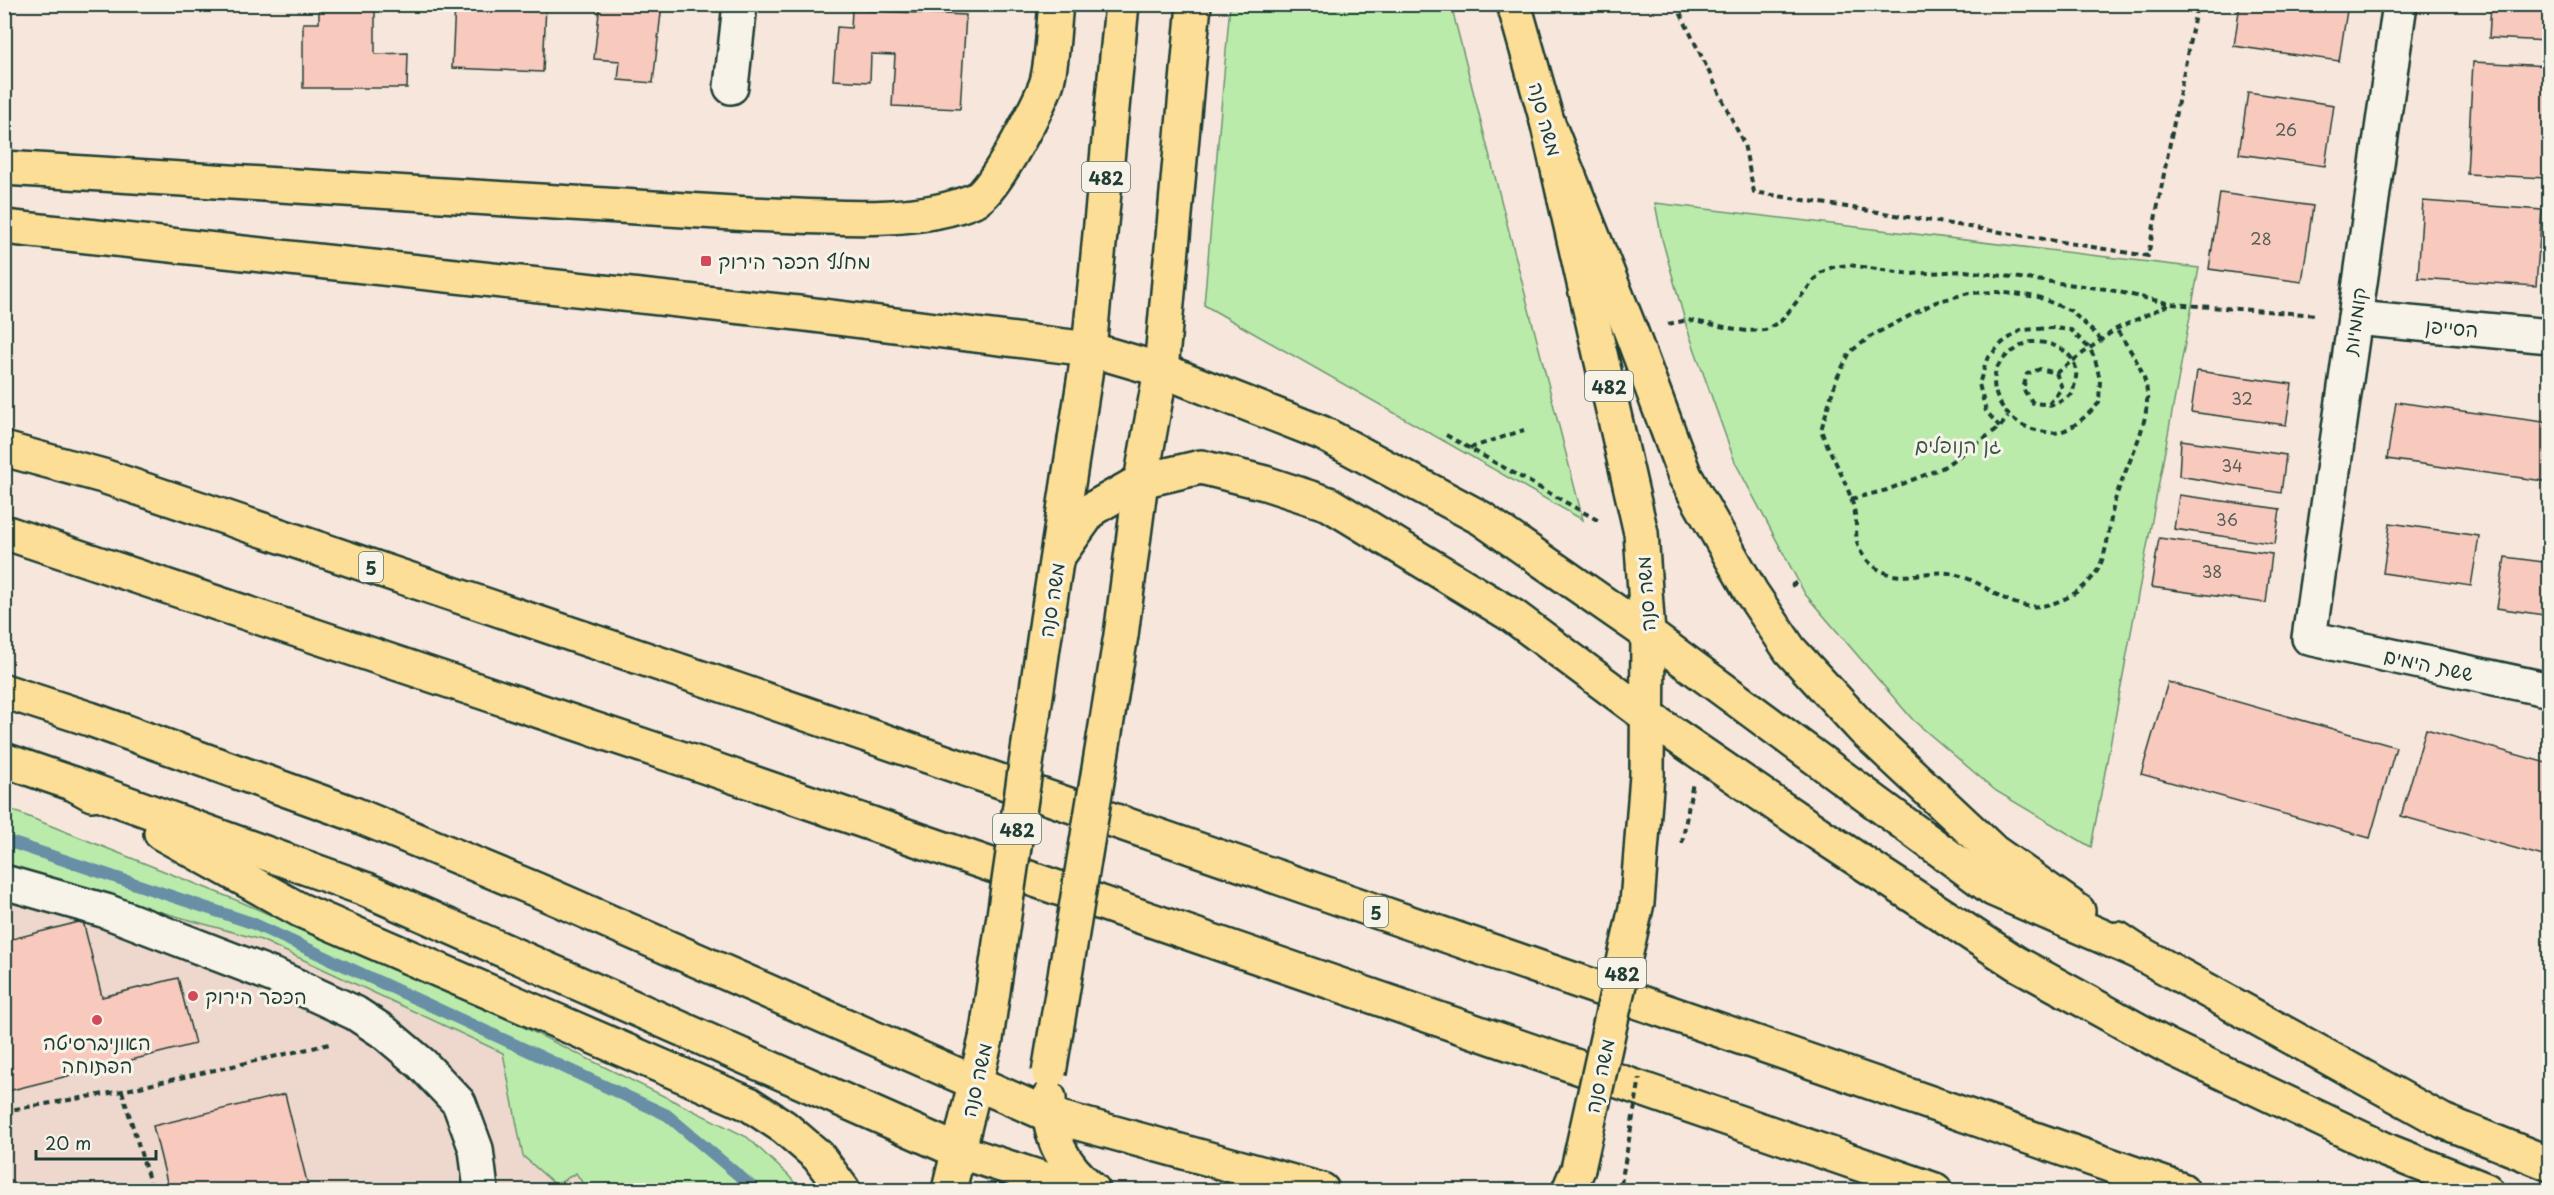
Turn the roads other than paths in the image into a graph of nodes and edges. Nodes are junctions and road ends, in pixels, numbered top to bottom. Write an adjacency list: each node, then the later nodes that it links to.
1 (740, 4): 7 (street)
2 (1056, 4): 9 (main road)
3 (1122, 4): 13 (main road, משה סנה / 482)
4 (1194, 4): 14 (main road)
5 (1514, 4): 8 (main road, משה סנה / 482)
6 (2400, 4): 11 (street, קוממיות)
7 (731, 87)
8 (1547, 121): 19 (main road, משה סנה / 482); 27 (main road)
9 (4, 168)
10 (4, 227): 13 (main road)
11 (2355, 318): 12 (street, הסייפן); 20 (street, קוממיות)
12 (2550, 336)
13 (1089, 349): 14 (main road); 18 (main road, משה סנה / 482)
14 (1161, 370): 16 (main road); 19 (main road)
15 (4, 449): 40 (main road, 5)
16 (1141, 481): 18 (main road); 23 (main road); 29 (main road, bridge)
17 (4, 532): 39 (main road)
18 (1059, 555): 28 (main road, משה סנה / 482, bridge)
19 (1648, 634): 23 (main road, משה סנה / 482); 27 (main road)
20 (2309, 638): 21 (street, ששת הימים)
21 (2550, 690)
22 (4, 691): 28 (main road)
23 (1647, 716): 32 (main road, משה סנה / 482, bridge); 41 (main road)
24 (4, 760): 25 (main road)
25 (74, 784): 30 (main road); 34 (main road)
26 (4, 882): 33 (street)
27 (2136, 951): 31 (main road)
28 (975, 1082): 29 (main road); 30 (main road, משה סנה / 482)
29 (1049, 1115): 37 (main road); 38 (main road)
30 (958, 1151): 35 (main road, משה סנה / 482); 36 (main road)
31 (2550, 1164)
32 (1574, 1180)
33 (481, 1191)
34 (843, 1191)
35 (949, 1191)
36 (1078, 1191)
37 (1093, 1191)
38 (1322, 1191)
39 (1935, 1191)
40 (2182, 1191)
41 (2486, 1191)

